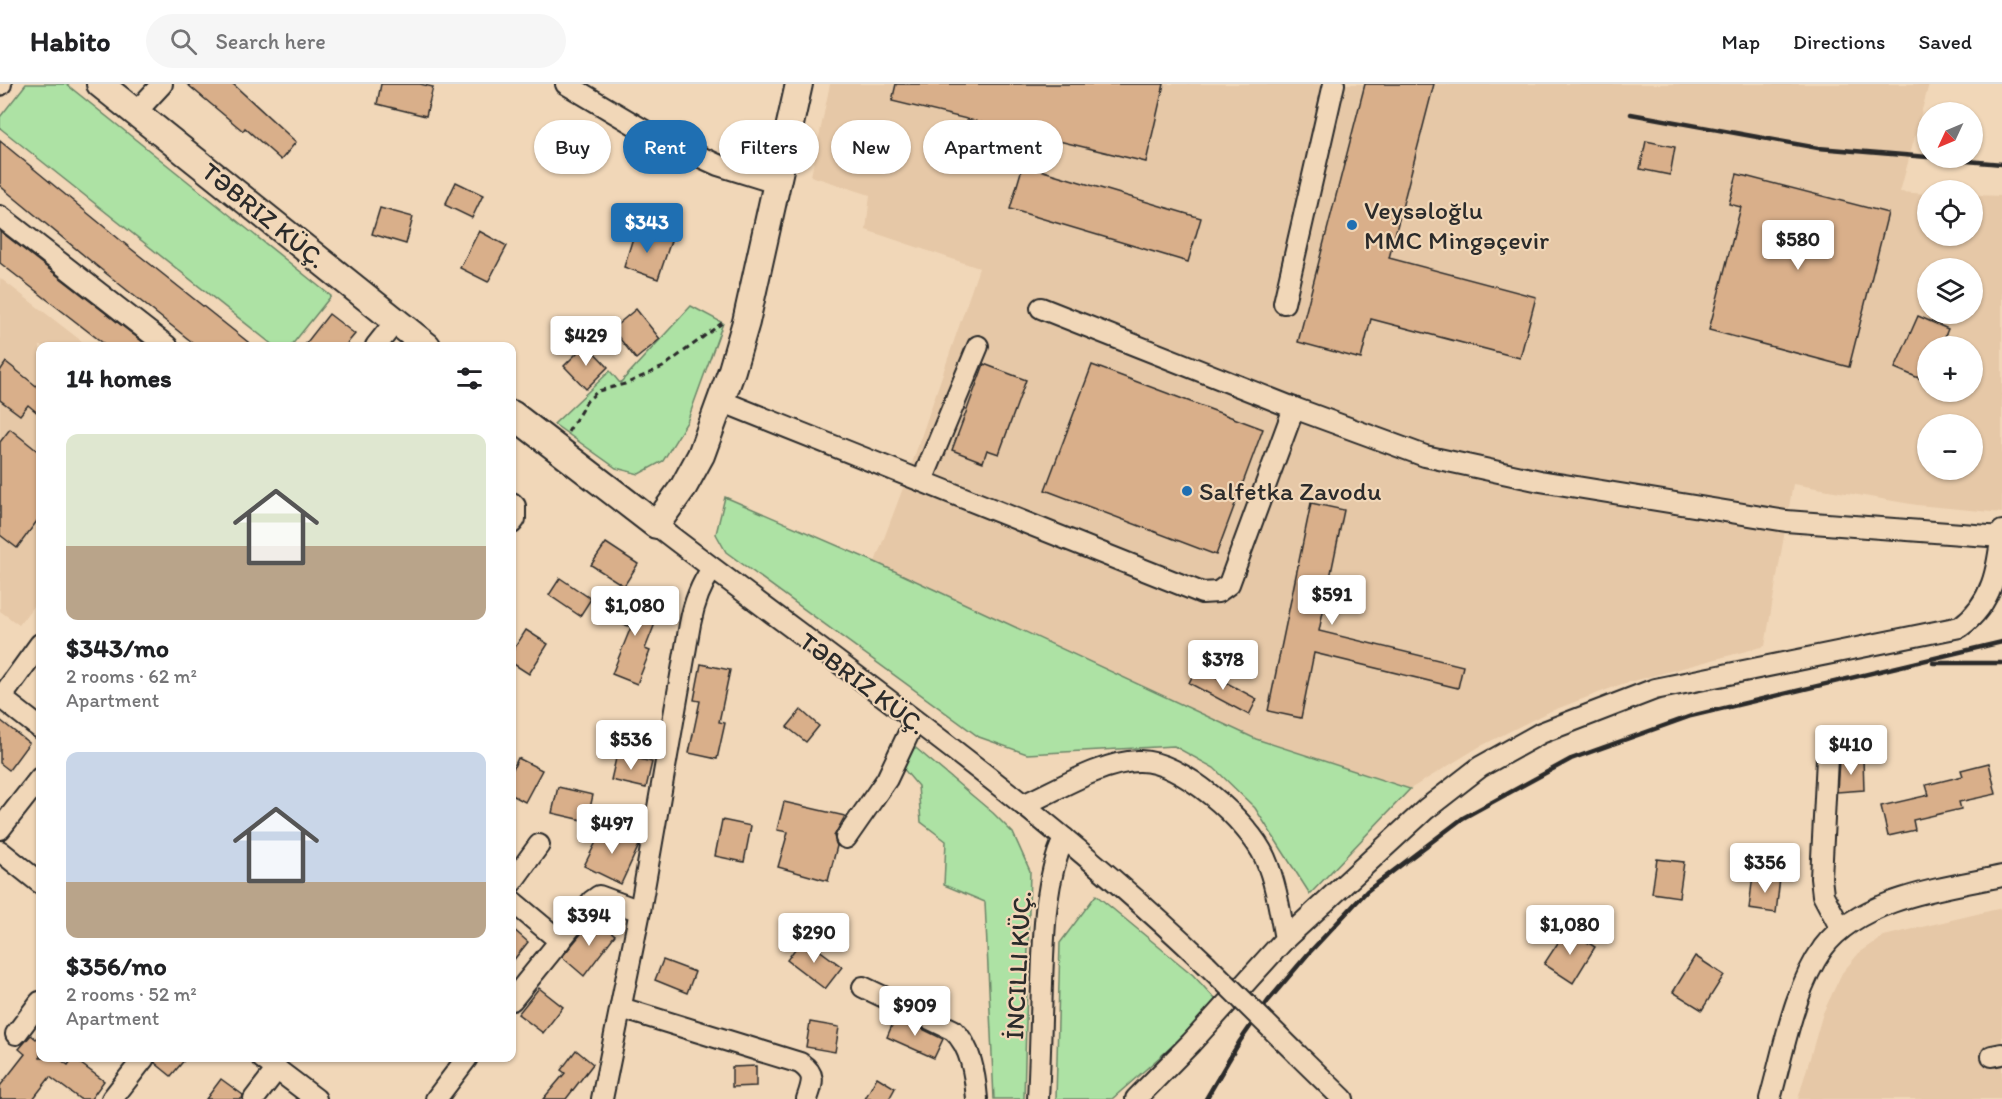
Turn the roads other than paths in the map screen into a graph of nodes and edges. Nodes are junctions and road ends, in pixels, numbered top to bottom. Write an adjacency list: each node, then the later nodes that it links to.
1 (100, 84): 6 (main road, TƏBRIZ KÜÇ.)
2 (566, 84): 7 (street)
3 (800, 84): 7 (main road)
4 (1334, 84): 9 (street)
5 (161, 85): 6 (street)
6 (136, 112): 11 (main road, TƏBRIZ KÜÇ.)
7 (778, 184): 16 (main road)
8 (0, 216): 12 (street)
9 (1284, 303)
10 (1041, 308): 17 (street)
11 (395, 322): 13 (street); 14 (main road, TƏBRIZ KÜÇ.)
12 (162, 342)
13 (379, 342)
14 (422, 342)
15 (978, 346): 19 (street)
16 (721, 401): 19 (street); 20 (main road)
17 (1294, 408): 19 (street); 21 (street)
18 (516, 417): 20 (main road, TƏBRIZ KÜÇ.)
19 (922, 481)
20 (656, 525): 22 (street, TƏBRIZ KÜÇ.)
21 (2002, 535): 41 (street)
22 (712, 569): 25 (street, TƏBRIZ KÜÇ.); 39 (street)
23 (36, 650): 24 (street)
24 (0, 697): 26 (street)
25 (914, 722): 29 (street, TƏBRIZ KÜÇ.); 31 (street)
26 (36, 725)
27 (1827, 758): 40 (street)
28 (36, 783): 30 (street)
29 (1023, 805): 32 (street, TƏBRIZ KÜÇ.); 41 (street)
30 (1, 825)
31 (846, 838)
32 (1064, 838): 58 (street, İNCILLI KÜÇ.); 60 (street, TƏBRIZ KÜÇ., bridge)
33 (539, 845): 36 (street)
34 (0, 851): 37 (street)
35 (2002, 876): 40 (street)
36 (516, 877)
37 (36, 880)
38 (516, 904): 42 (street)
39 (640, 911): 42 (street); 46 (street)
40 (1841, 929): 61 (street)
41 (1285, 939): 59 (street)
42 (560, 941): 44 (street)
43 (863, 987): 57 (street)
44 (516, 995)
45 (36, 1007): 47 (street)
46 (621, 1008): 55 (street); 56 (street)
47 (16, 1034)
48 (141, 1062): 51 (street)
49 (464, 1062): 54 (street)
50 (270, 1063): 52 (street); 53 (street)
51 (112, 1099)
52 (254, 1099)
53 (316, 1099)
54 (436, 1099)
55 (602, 1099)
56 (807, 1099)
57 (977, 1099)
58 (1038, 1099)
59 (1136, 1099)
60 (1343, 1099)
61 (1770, 1099)

